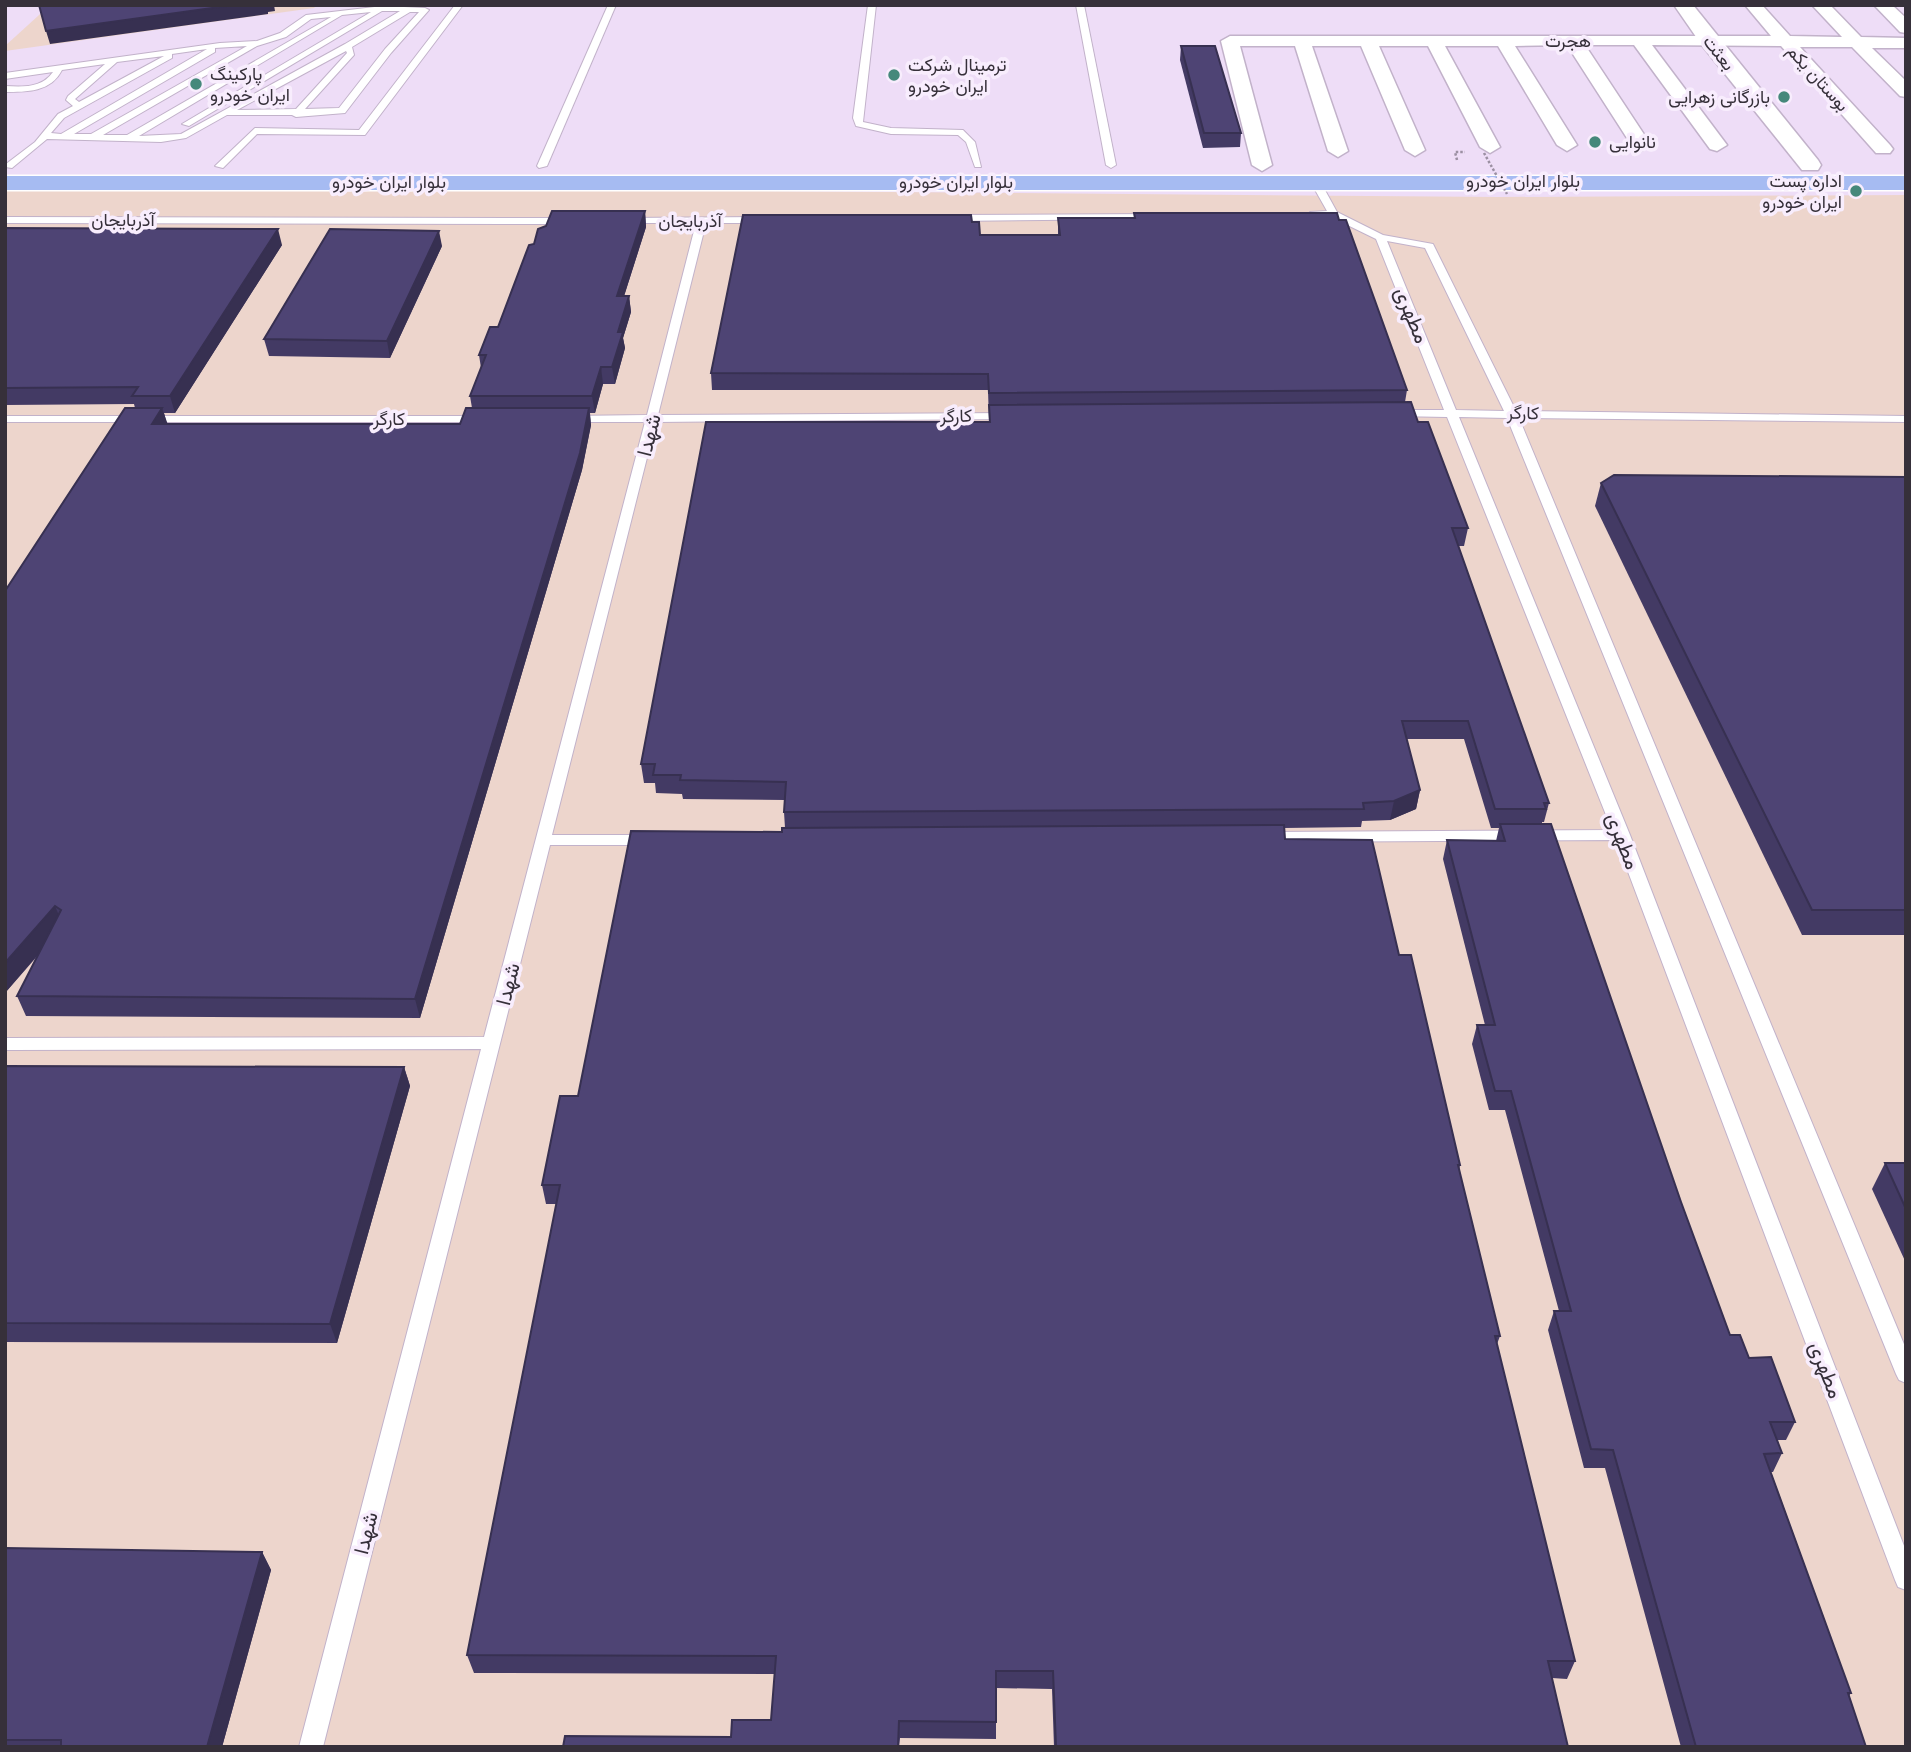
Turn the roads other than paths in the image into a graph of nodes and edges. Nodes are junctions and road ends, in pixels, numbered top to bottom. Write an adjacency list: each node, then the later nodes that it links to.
1 (459, 5): 53 (lane)
2 (612, 5): 54 (lane)
3 (872, 5): 55 (lane)
4 (1080, 5): 49 (lane)
5 (1683, 5): 14 (street, بعثت)
6 (1753, 5): 20 (street, بوستان یکم)
7 (1820, 5): 21 (street)
8 (1882, 5): 12 (street)
9 (383, 8): 10 (lane); 11 (lane); 41 (lane)
10 (411, 8): 25 (lane); 36 (lane)
11 (346, 12): 22 (lane); 40 (lane)
12 (1906, 28)
13 (1639, 40): 14 (street, هجرت); 19 (street, هجرت); 44 (street)
14 (1708, 40): 20 (street, هجرت); 51 (street, بعثت)
15 (1302, 41): 16 (street, هجرت); 48 (street); 50 (street, هجرت)
16 (1368, 41): 17 (street, هجرت); 46 (street)
17 (1434, 41): 18 (street, هجرت); 47 (street)
18 (1504, 41): 19 (street, هجرت); 42 (street)
19 (1573, 41): 43 (street)
20 (1785, 41): 21 (street, هجرت); 45 (street, بوستان یکم)
21 (1857, 42): 23 (street, هجرت); 32 (street)
22 (258, 43): 24 (lane); 39 (lane)
23 (1906, 43)
24 (220, 46): 26 (lane); 38 (lane)
25 (348, 46): 30 (lane); 36 (lane)
26 (177, 52): 27 (lane); 33 (lane)
27 (114, 61): 28 (lane); 33 (lane)
28 (58, 68): 29 (lane); 31 (lane)
29 (5, 76)
30 (273, 85): 34 (lane); 35 (lane)
31 (5, 89)
32 (1906, 92)
33 (79, 106): 37 (lane)
34 (228, 113): 35 (lane); 41 (lane)
35 (254, 113): 36 (lane)
36 (296, 114)
37 (46, 136): 38 (lane); 56 (lane)
38 (62, 137): 39 (lane)
39 (91, 138): 40 (lane)
40 (128, 138): 41 (lane)
41 (161, 139)
42 (1567, 145)
43 (1641, 145)
44 (1717, 145)
45 (1883, 149)
46 (1415, 150)
47 (1487, 150)
48 (1338, 151)
49 (1111, 165): 50 (main road, بلوار ایران خودرو); 55 (main road, بلوار ایران خودرو)
50 (1262, 165): 51 (main road, بلوار ایران خودرو)
51 (1810, 165): 52 (main road, بلوار ایران خودرو)
52 (1906, 165)
53 (220, 166): 54 (main road, بلوار ایران خودرو); 56 (main road, بلوار ایران خودرو)
54 (542, 166): 57 (main road, بلوار ایران خودرو)
55 (978, 166): 58 (main road, بلوار ایران خودرو)
56 (6, 172): 57 (main road, بلوار ایران خودرو)
57 (712, 174): 58 (main road, بلوار ایران خودرو)
58 (770, 174): 59 (main road, بلوار ایران خودرو)
59 (1315, 181): 60 (main road, بلوار ایران خودرو); 62 (lane)
60 (1906, 183)
61 (1305, 214): 62 (lane)
62 (1333, 214): 70 (lane)
63 (1168, 216): 64 (lane)
64 (935, 218)
65 (5, 220): 67 (lane, آذربایجان)
66 (771, 220): 69 (lane, آذربایجان)
67 (577, 221)
68 (619, 221): 69 (lane, آذربایجان)
69 (702, 221): 78 (lane, شهدا)
70 (1380, 237): 71 (lane, مطهری); 73 (lane, مطهری)
71 (1451, 412): 72 (lane, کارگر); 73 (lane, کارگر); 80 (lane, مطهری)
72 (1381, 413)
73 (1511, 413): 79 (lane, کارگر); 86 (lane, مطهری)
74 (1031, 416): 78 (lane, کارگر)
75 (5, 419): 76 (lane, کارگر)
76 (502, 419)
77 (557, 419): 78 (lane, کارگر)
78 (653, 419): 82 (lane, شهدا)
79 (1906, 419)
80 (1622, 835): 81 (lane); 87 (lane, مطهری)
81 (1244, 837)
82 (545, 840): 83 (lane); 84 (lane, شهدا)
83 (671, 840)
84 (493, 1043): 85 (lane); 88 (lane, شهدا)
85 (5, 1044)
86 (1906, 1374)
87 (1906, 1580)
88 (311, 1747)

